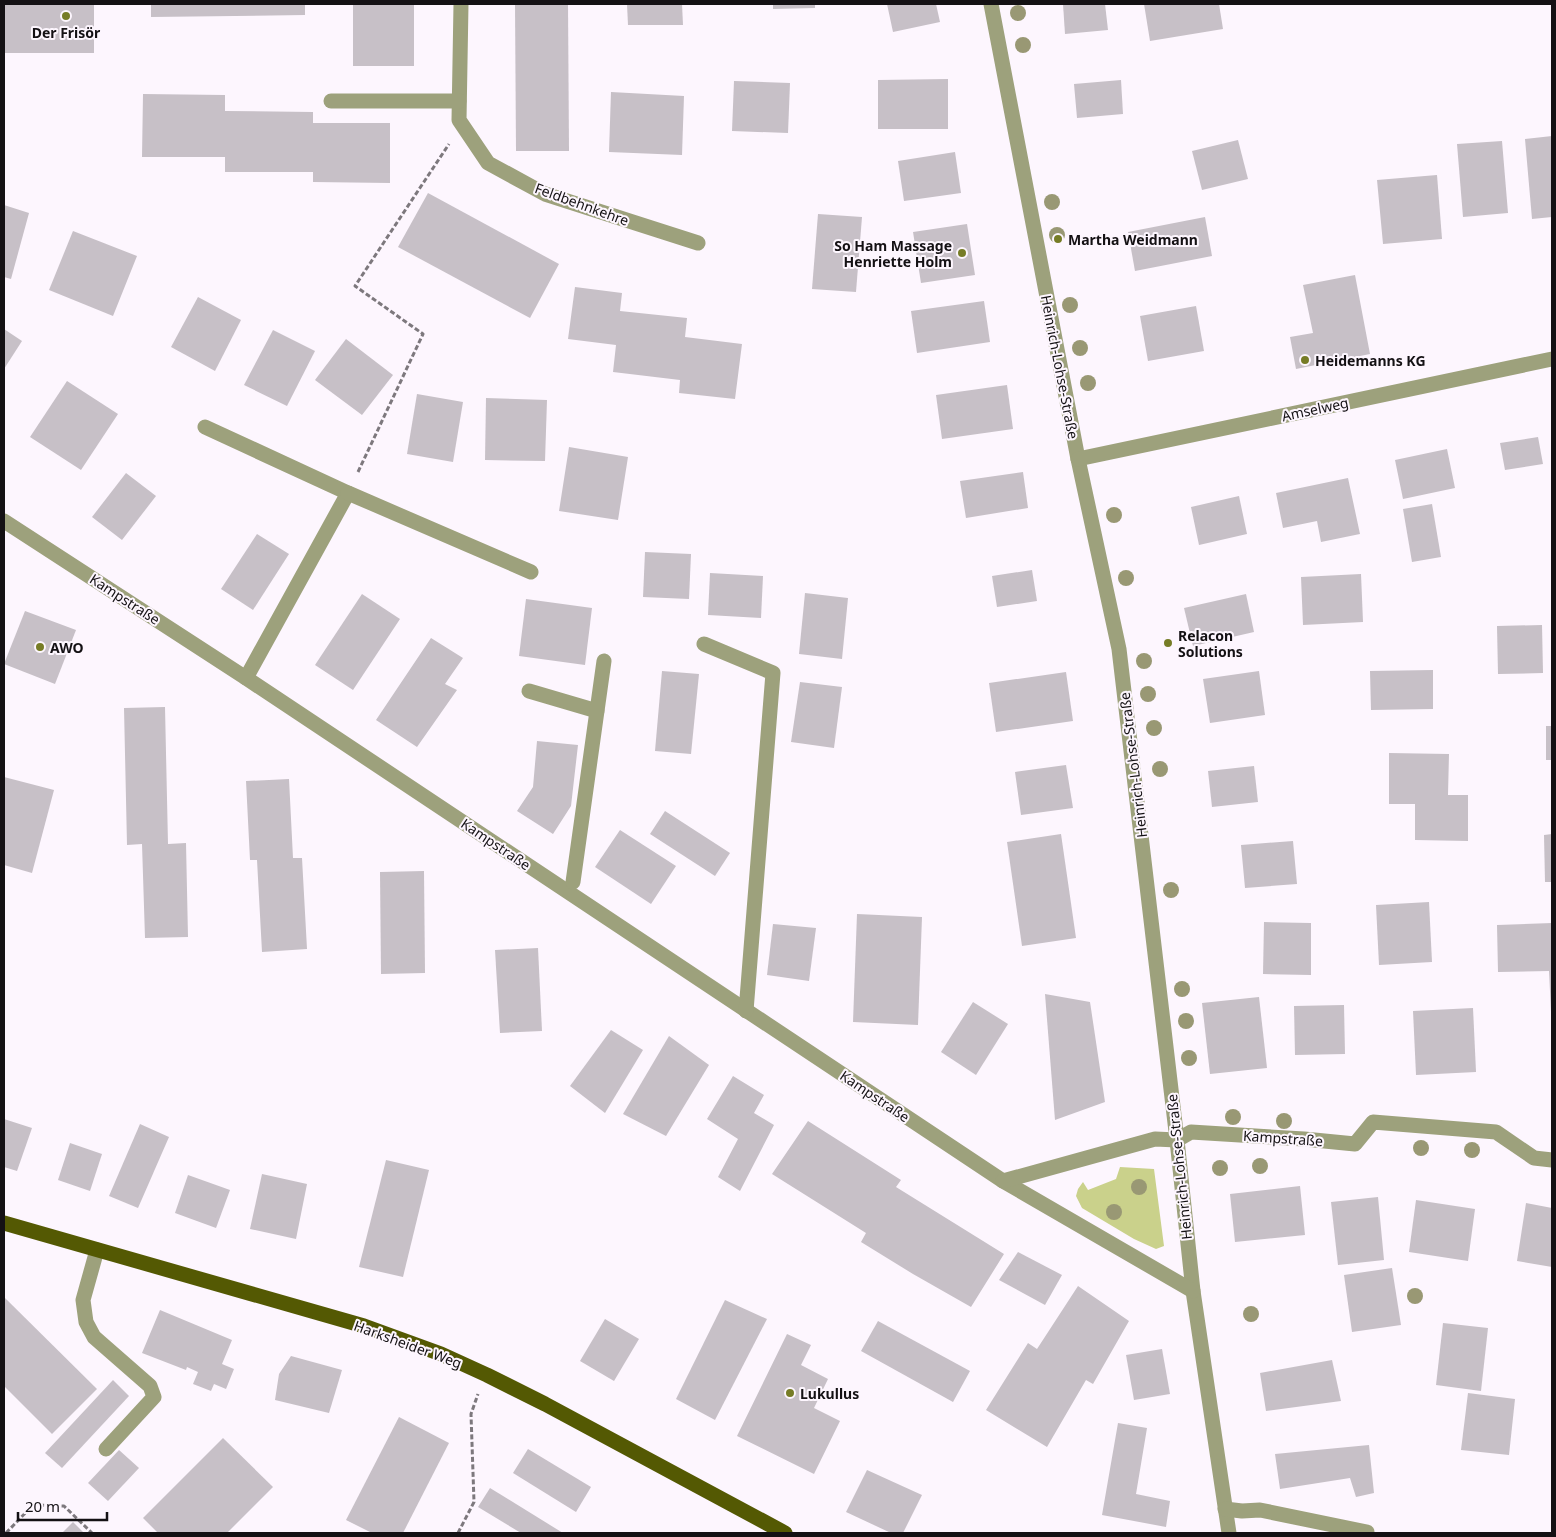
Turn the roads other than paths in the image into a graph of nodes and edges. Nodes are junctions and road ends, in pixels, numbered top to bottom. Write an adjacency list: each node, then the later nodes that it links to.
1 (460, 4): 4 (street, Feldbehnkehre)
2 (991, 4): 8 (street, Heinrich-Lohse-Straße)
3 (331, 101): 4 (street)
4 (459, 101): 5 (street, Feldbehnkehre)
5 (698, 244)
6 (1552, 359): 8 (street, Amselweg)
7 (205, 427): 9 (street)
8 (1078, 459): 19 (street, Heinrich-Lohse-Straße)
9 (348, 493): 11 (street); 14 (street)
10 (4, 521): 14 (street, Kampstraße)
11 (531, 572)
12 (704, 644): 18 (street)
13 (604, 661): 16 (street)
14 (246, 678): 18 (street, Kampstraße)
15 (529, 691): 16 (street)
16 (597, 711): 17 (street)
17 (573, 882)
18 (746, 1010): 21 (street, Kampstraße)
19 (1177, 1140): 20 (street, Kampstraße); 21 (street, Kampstraße); 24 (street, Heinrich-Lohse-Straße)
20 (1552, 1160)
21 (1003, 1181): 24 (street, Kampstraße)
22 (4, 1223): 23 (main road, Harksheider Weg)
23 (96, 1250): 25 (street); 28 (main road, Harksheider Weg)
24 (1193, 1291): 26 (street, Heinrich-Lohse-Straße)
25 (106, 1449)
26 (1225, 1509): 27 (street); 29 (street, Heinrich-Lohse-Straße)
27 (1367, 1532)
28 (785, 1533)
29 (1229, 1533)

